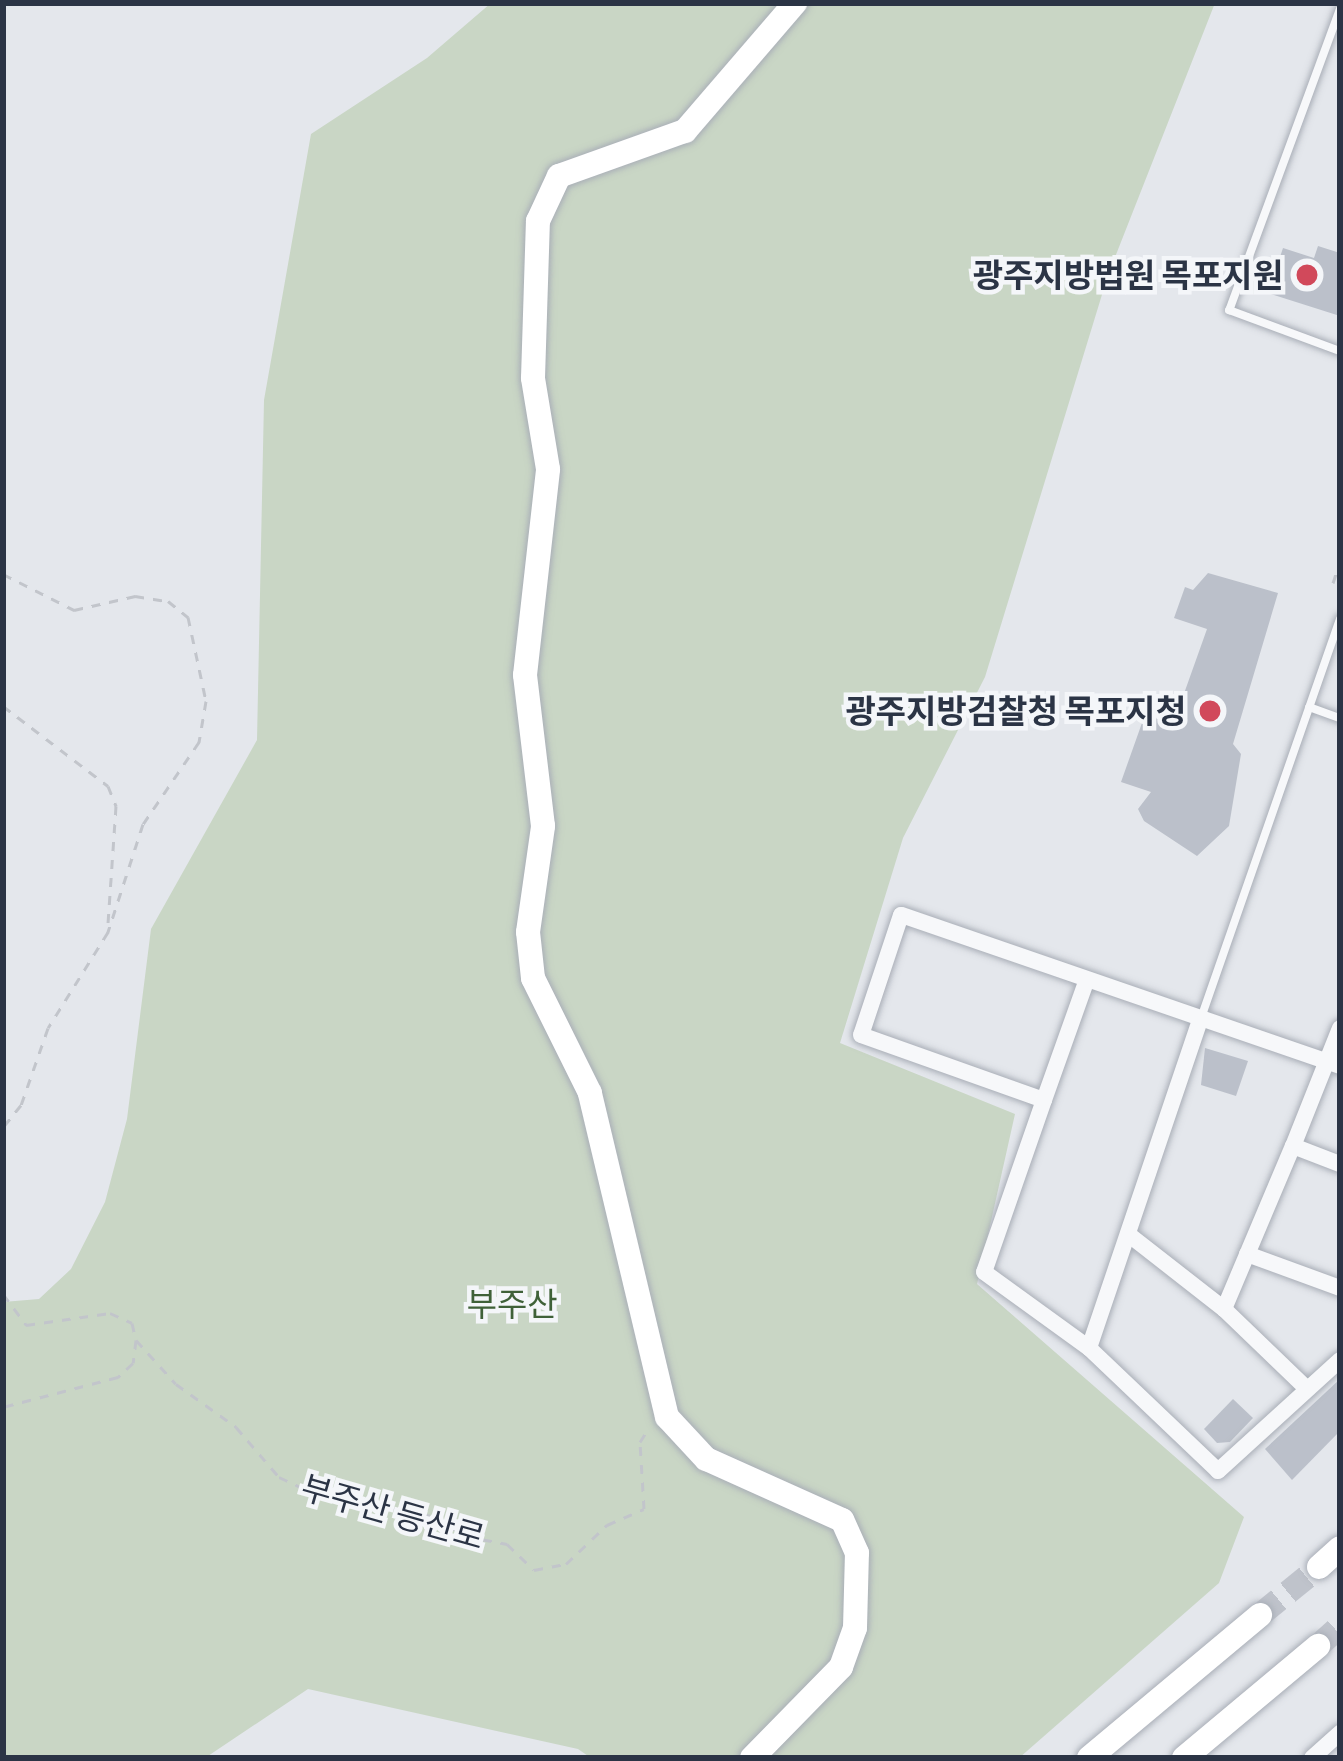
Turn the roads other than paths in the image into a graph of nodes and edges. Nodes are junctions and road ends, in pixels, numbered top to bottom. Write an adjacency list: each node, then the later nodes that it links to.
1 (795, 3): 26 (street)
2 (1340, 9): 3 (lane)
3 (1340, 351)
4 (1340, 618): 5 (lane)
5 (1309, 707): 6 (lane); 8 (lane)
6 (1340, 718)
7 (1087, 979): 8 (street); 11 (street); 11 (street)
8 (1201, 1018): 10 (street); 14 (street)
9 (1340, 1028): 10 (street)
10 (1334, 1064): 12 (street)
11 (1044, 1100): 18 (street)
12 (1293, 1146): 13 (street); 15 (street)
13 (1340, 1164)
14 (1128, 1234): 17 (street); 18 (street)
15 (1247, 1254): 16 (street); 17 (street)
16 (1340, 1288)
17 (1224, 1309): 20 (street)
18 (1089, 1348): 20 (street)
19 (1340, 1360): 20 (street)
20 (1307, 1389)
21 (1340, 1548): 22 (street)
22 (1319, 1567)
23 (1260, 1615): 27 (street)
24 (1318, 1646): 28 (street)
25 (1340, 1733): 29 (street)
26 (752, 1758)
27 (1089, 1758)
28 (1184, 1758)
29 (1312, 1758)

